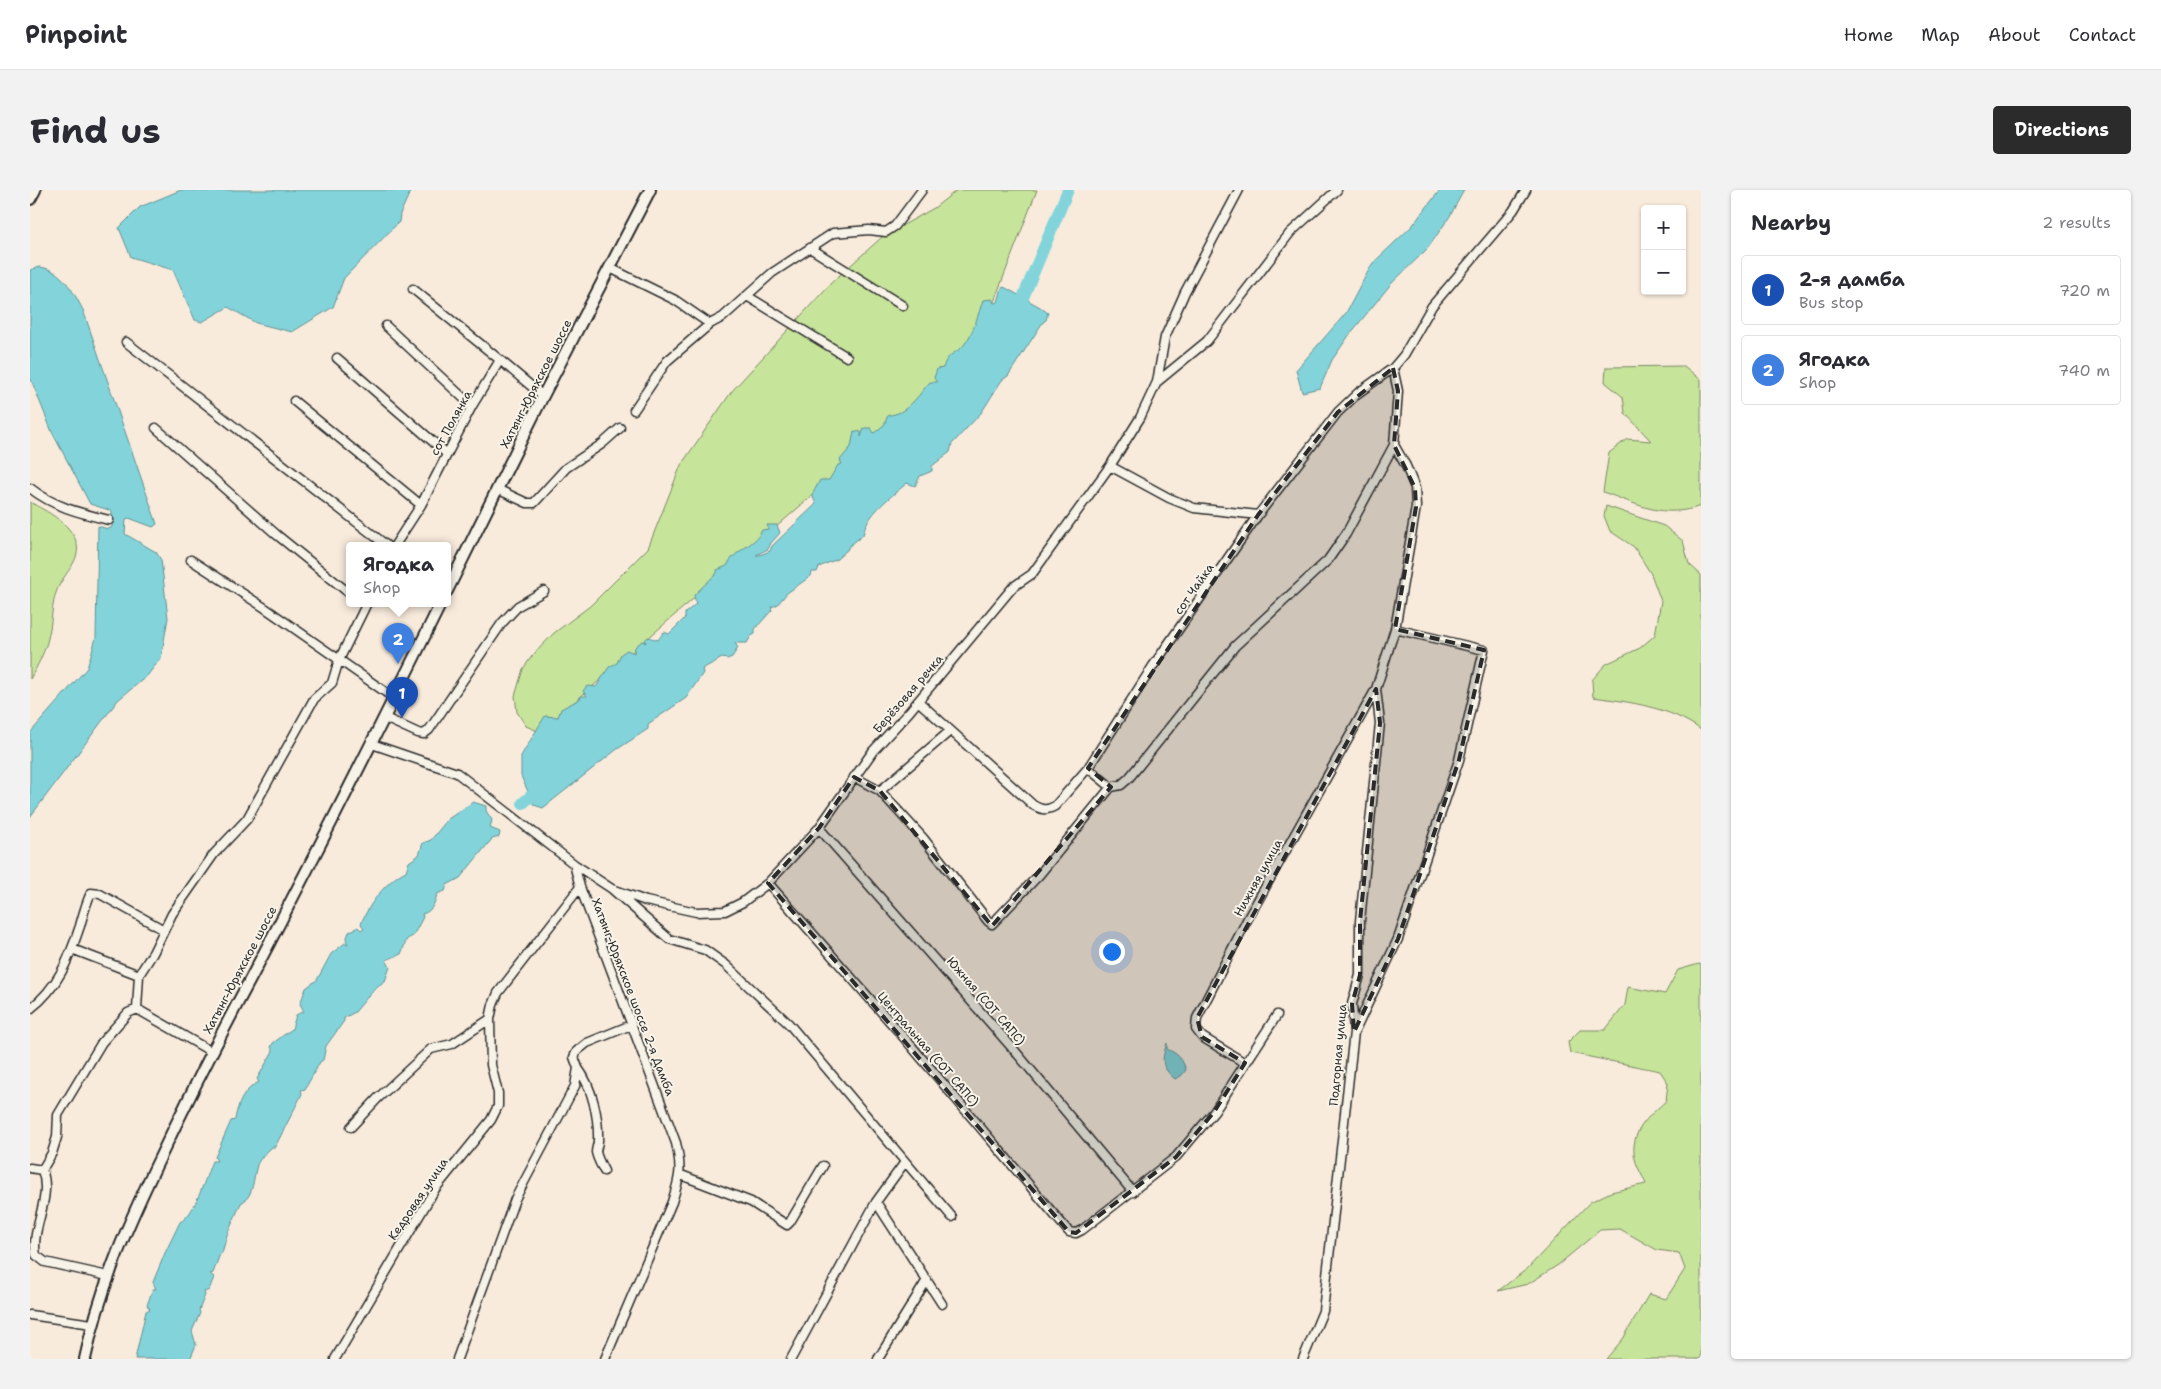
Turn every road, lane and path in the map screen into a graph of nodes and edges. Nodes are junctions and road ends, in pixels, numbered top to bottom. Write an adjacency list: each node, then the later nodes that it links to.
1 (35, 190): 7 (main road)
2 (650, 190): 9 (main road, Хатынг-Юряхское шоссе)
3 (922, 190): 8 (street)
4 (1239, 190): 20 (street)
5 (1337, 190): 20 (street)
6 (1526, 190): 19 (street, сот Чайка)
7 (30, 199)
8 (810, 248): 11 (street); 12 (street)
9 (610, 268): 13 (street); 21 (main road, Хатынг-Юряхское шоссе)
10 (413, 289): 18 (street)
11 (747, 296): 13 (street); 16 (street)
12 (903, 306)
13 (710, 324): 24 (street)
14 (386, 326): 23 (street)
15 (126, 342): 35 (street)
16 (847, 357)
17 (337, 358): 28 (street)
18 (500, 360): 21 (street); 23 (street, сот Полянка)
19 (1393, 368): 27 (street); 33 (street, сот Чайка)
20 (1157, 382): 29 (street, Берёзовая речка)
21 (543, 396): 31 (main road, Хатынг-Юряхское шоссе)
22 (294, 401): 32 (street)
23 (472, 406): 28 (street, сот Полянка)
24 (634, 410)
25 (156, 428): 39 (street)
26 (620, 428): 31 (street)
27 (1394, 445): 43 (street); 53 (street)
28 (446, 453): 32 (street, сот Полянка)
29 (1110, 466): 33 (street); 47 (street, Берёзовая речка)
30 (30, 488): 34 (street)
31 (497, 489): 38 (main road, Хатынг-Юряхское шоссе)
32 (421, 505): 36 (street, сот Полянка)
33 (1258, 515): 51 (street, сот Чайка)
34 (109, 520)
35 (382, 542)
36 (397, 542)
37 (191, 560): 44 (street)
38 (451, 584)
39 (346, 591)
40 (544, 591): 48 (street)
41 (364, 607): 44 (street)
42 (439, 607): 46 (main road, Хатынг-Юряхское шоссе)
43 (1395, 629): 45 (street); 68 (street)
44 (339, 660): 46 (street); 60 (street)
45 (1376, 689): 68 (street, Подгорная улица); 70 (street, Нижняя улица)
46 (394, 698): 48 (main road, Хатынг-Юряхское шоссе)
47 (918, 701): 49 (street); 52 (street, Берёзовая речка)
48 (385, 718): 50 (main road, Хатынг-Юряхское шоссе)
49 (950, 731): 51 (street, сот Чайка); 54 (street)
50 (372, 744): 56 (street); 69 (main road, Хатынг-Юряхское шоссе)
51 (1088, 768): 53 (street)
52 (854, 777): 54 (street); 55 (street, Берёзовая речка)
53 (1111, 787): 54 (street)
54 (880, 791)
55 (819, 828): 57 (street, Берёзовая речка); 79 (street, Южная (СОТ САПС))
56 (574, 864): 58 (street, Хатынг-Юряхское шоссе 2-я Дамба); 59 (street)
57 (768, 883): 59 (street, Берёзовая речка); 79 (street, Центральная (СОТ САПС))
58 (580, 887): 66 (street, Кедровая улица); 67 (street, Хатынг-Юряхское шоссе 2-я Дамба)
59 (612, 889): 73 (street)
60 (164, 930): 61 (street); 62 (street)
61 (72, 949): 62 (street); 63 (street)
62 (139, 975): 64 (street)
63 (30, 1009)
64 (137, 1009): 69 (street); 76 (street)
65 (1276, 1015): 70 (street)
66 (490, 1019): 72 (street); 89 (street, Кедровая улица)
67 (631, 1025): 71 (street); 78 (street, Хатынг-Юряхское шоссе 2-я Дамба)
68 (1354, 1032): 94 (street, Подгорная улица)
69 (212, 1052): 83 (main road, Хатынг-Юряхское шоссе)
70 (1245, 1063): 79 (street)
71 (578, 1068): 77 (street); 90 (street)
72 (351, 1127)
73 (905, 1162): 80 (street); 81 (street)
74 (824, 1166): 78 (street)
75 (30, 1168): 76 (street)
76 (42, 1170): 82 (street)
77 (604, 1171)
78 (681, 1175): 91 (street, Хатынг-Юряхское шоссе 2-я Дамба)
79 (1132, 1192)
80 (876, 1202): 84 (street); 92 (street)
81 (952, 1218)
82 (33, 1240): 83 (street)
83 (108, 1276): 87 (main road, Хатынг-Юряхское шоссе)
84 (927, 1280): 85 (street); 93 (street)
85 (942, 1304)
86 (30, 1315): 87 (street)
87 (92, 1324): 88 (main road, Хатынг-Юряхское шоссе)
88 (85, 1359)
89 (335, 1359)
90 (457, 1359)
91 (605, 1359)
92 (791, 1359)
93 (878, 1359)
94 (1303, 1359)

